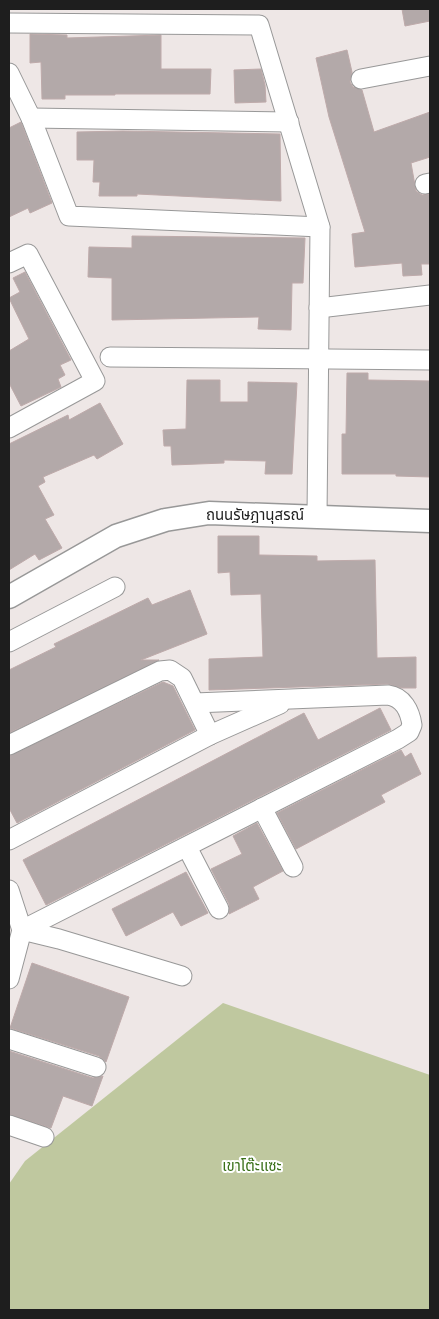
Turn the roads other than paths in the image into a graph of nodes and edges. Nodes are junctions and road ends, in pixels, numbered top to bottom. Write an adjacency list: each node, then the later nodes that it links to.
1 (9, 23): 6 (street)
2 (430, 66): 4 (street)
3 (9, 73): 5 (street)
4 (361, 79)
5 (31, 118): 6 (street); 7 (street)
6 (288, 122): 7 (street)
7 (320, 226): 10 (street)
8 (9, 263): 14 (street)
9 (430, 295): 10 (street)
10 (319, 308): 12 (street)
11 (110, 357): 12 (street)
12 (320, 358): 13 (street); 15 (street)
13 (430, 360)
14 (9, 428)
15 (317, 516): 16 (street, ถนนรัษฎานุสรณ์); 18 (street, ถนนรัษฎานุสรณ์)
16 (430, 521)
17 (115, 587): 19 (street)
18 (9, 597)
19 (9, 642)
20 (288, 700): 21 (street); 22 (street); 24 (street)
21 (195, 703): 22 (street); 23 (street)
22 (210, 735): 25 (street)
23 (9, 745)
24 (262, 808): 26 (street); 27 (street)
25 (9, 840)
26 (187, 847): 29 (street); 30 (street)
27 (293, 867)
28 (9, 890): 30 (street)
29 (219, 909)
30 (22, 930): 31 (street); 32 (street)
31 (182, 976)
32 (9, 980)
33 (9, 1039): 34 (street)
34 (96, 1067)
35 (9, 1124): 36 (street)
36 (44, 1137)

